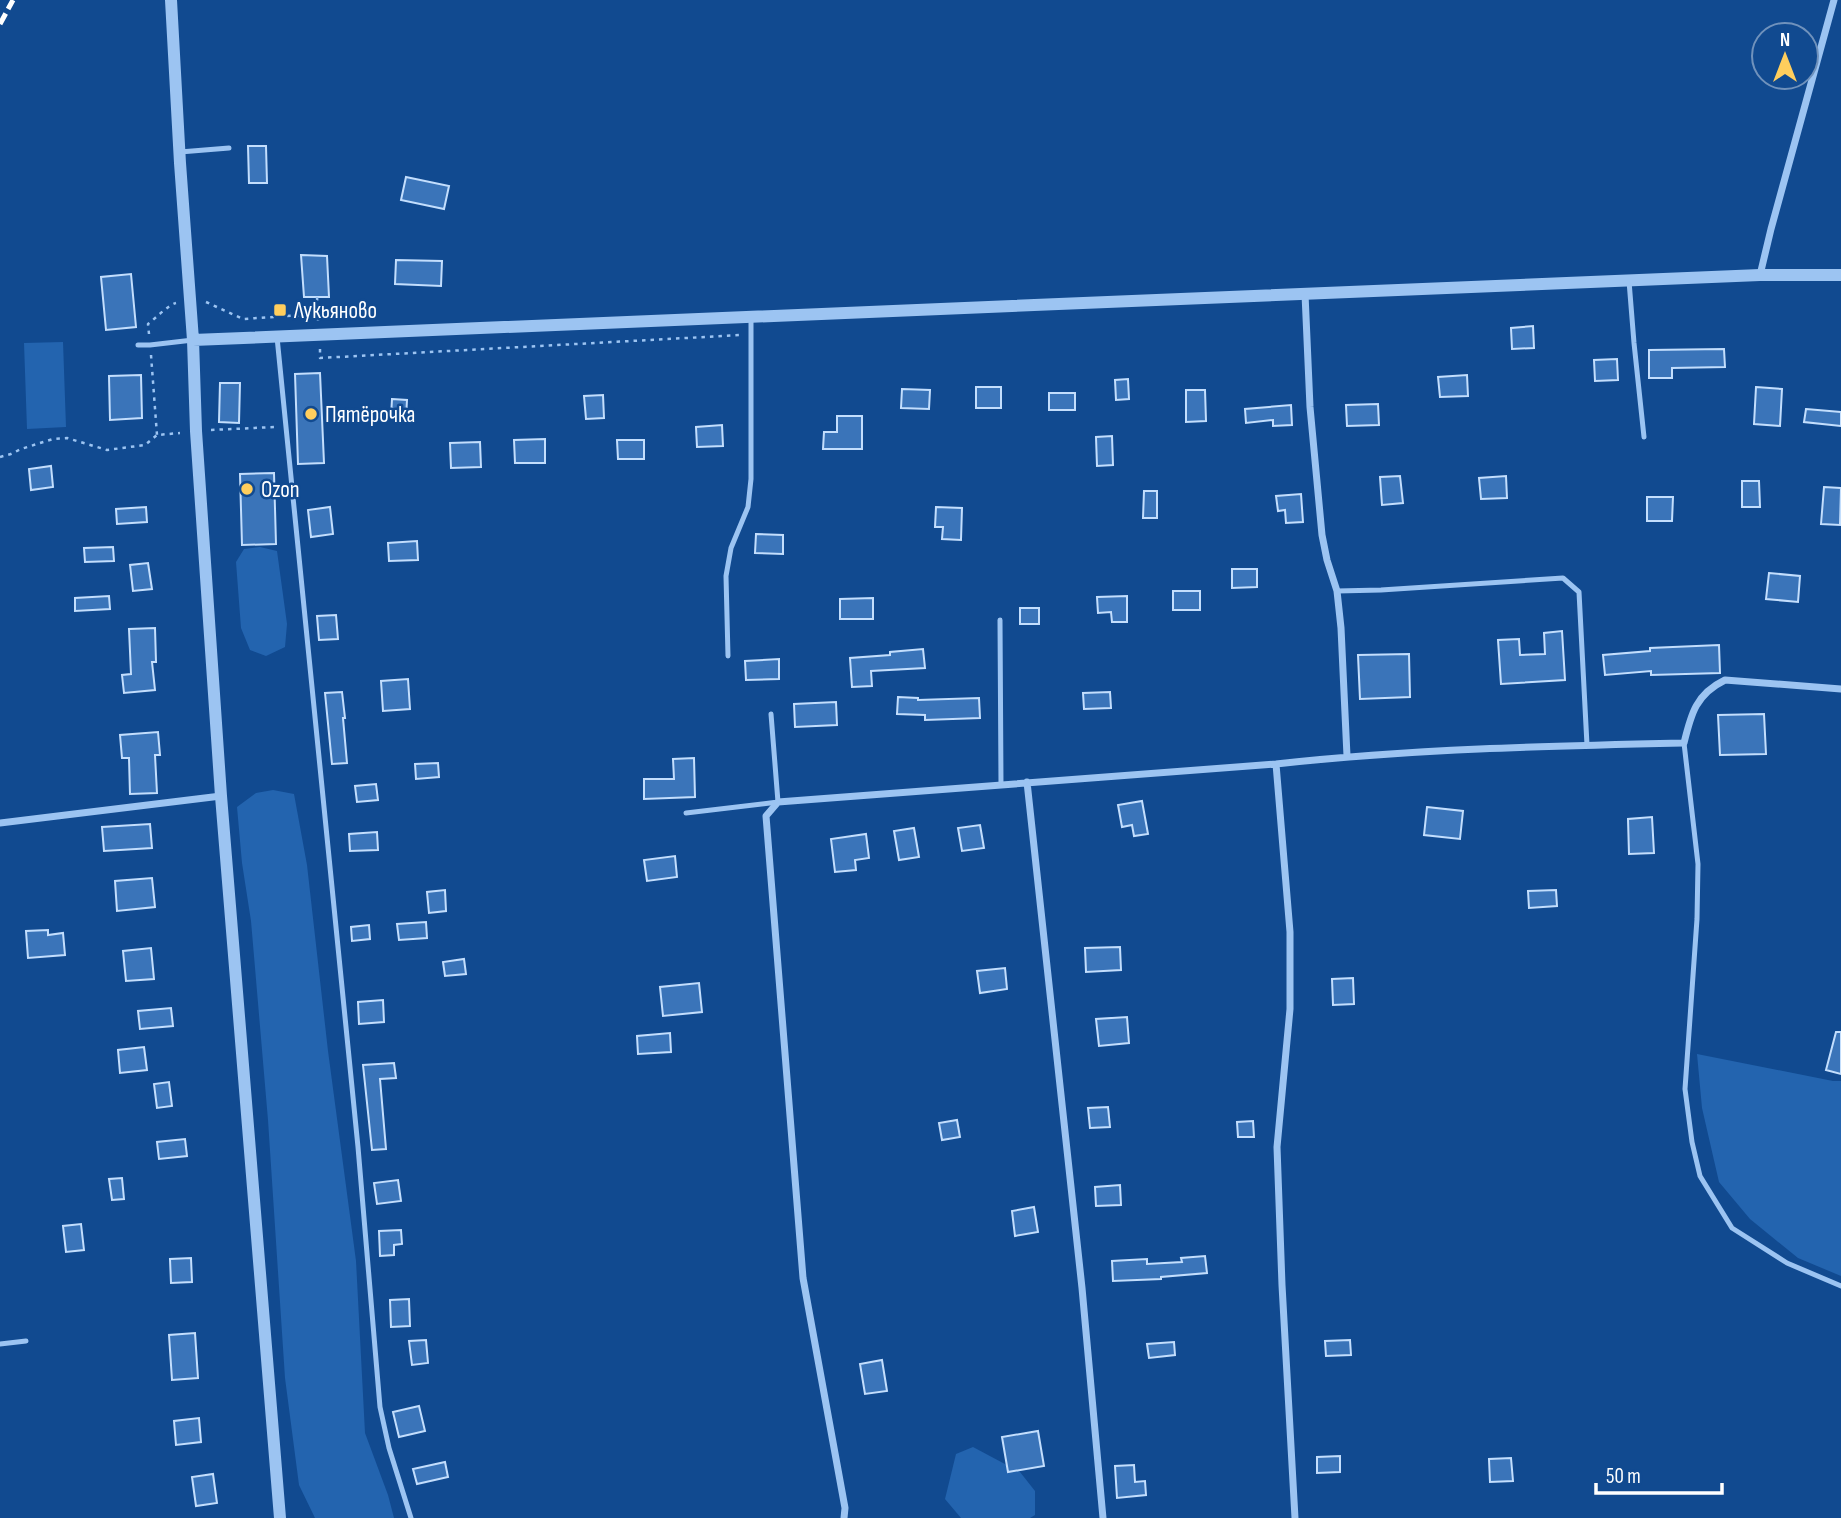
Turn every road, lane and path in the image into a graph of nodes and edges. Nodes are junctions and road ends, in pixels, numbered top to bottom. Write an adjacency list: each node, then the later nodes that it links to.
1 (171, 0): 4 (street)
2 (1834, 0): 5 (street)
3 (229, 148): 4 (lane)
4 (179, 152): 13 (street)
5 (1760, 275): 6 (street); 7 (street)
6 (1841, 275)
7 (1629, 281): 8 (street); 18 (lane)
8 (1306, 294): 11 (street); 20 (street)
9 (317, 297): 10 (path)
10 (318, 314)
11 (751, 317): 12 (street); 22 (lane)
12 (277, 337): 13 (street); 15 (lane)
13 (193, 340): 14 (lane); 17 (street)
14 (138, 345)
15 (285, 426): 16 (path); 39 (lane)
16 (215, 430)
17 (196, 431): 19 (path); 31 (street)
18 (1644, 437)
19 (0, 457)
20 (1337, 591): 26 (lane); 27 (street)
21 (1000, 620): 30 (lane)
22 (727, 656)
23 (1841, 690): 25 (street)
24 (771, 714): 32 (lane)
25 (1684, 743): 26 (street); 35 (lane)
26 (1587, 745): 27 (street)
27 (1347, 756): 28 (street)
28 (1276, 764): 29 (street); 42 (street)
29 (1027, 782): 30 (street); 41 (street)
30 (1001, 784): 32 (street)
31 (222, 796): 34 (street); 38 (street)
32 (778, 802): 33 (lane); 40 (street)
33 (686, 813)
34 (0, 823)
35 (1841, 1286)
36 (26, 1341): 37 (lane)
37 (0, 1344)
38 (280, 1518)
39 (411, 1518)
40 (844, 1518)
41 (1103, 1518)
42 (1295, 1518)

